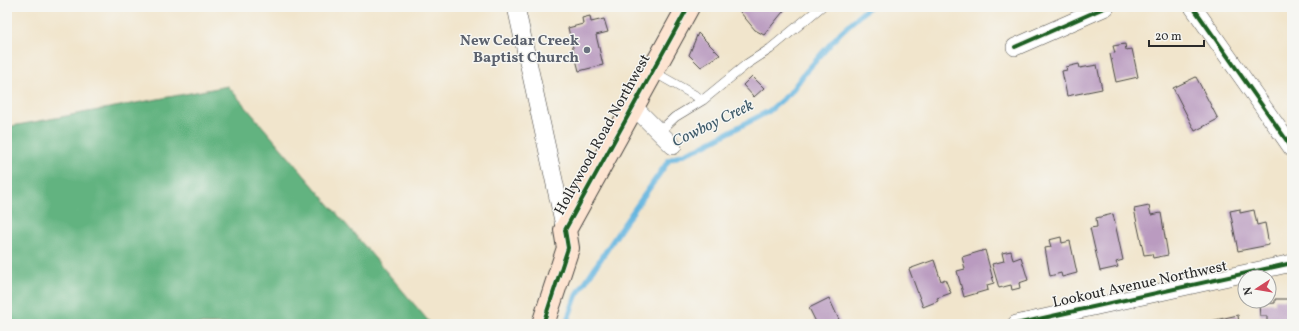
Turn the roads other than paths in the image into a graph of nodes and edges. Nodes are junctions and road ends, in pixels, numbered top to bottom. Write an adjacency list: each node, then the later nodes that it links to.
1 (516, 7): 13 (street)
2 (688, 7): 7 (street, Hollywood Road Northwest)
3 (821, 7): 8 (lane)
4 (1106, 7): 6 (street)
5 (1193, 7): 12 (street)
6 (1015, 47)
7 (652, 71): 8 (lane); 9 (street, Hollywood Road Northwest)
8 (703, 100): 10 (lane)
9 (633, 106): 10 (street); 13 (street, Hollywood Road Northwest)
10 (659, 132): 11 (street)
11 (673, 146)
12 (1292, 148)
13 (565, 230): 15 (street, Hollywood Road Northwest)
14 (1292, 263): 16 (street, Lookout Avenue Northwest)
15 (543, 324)
16 (1016, 324)

